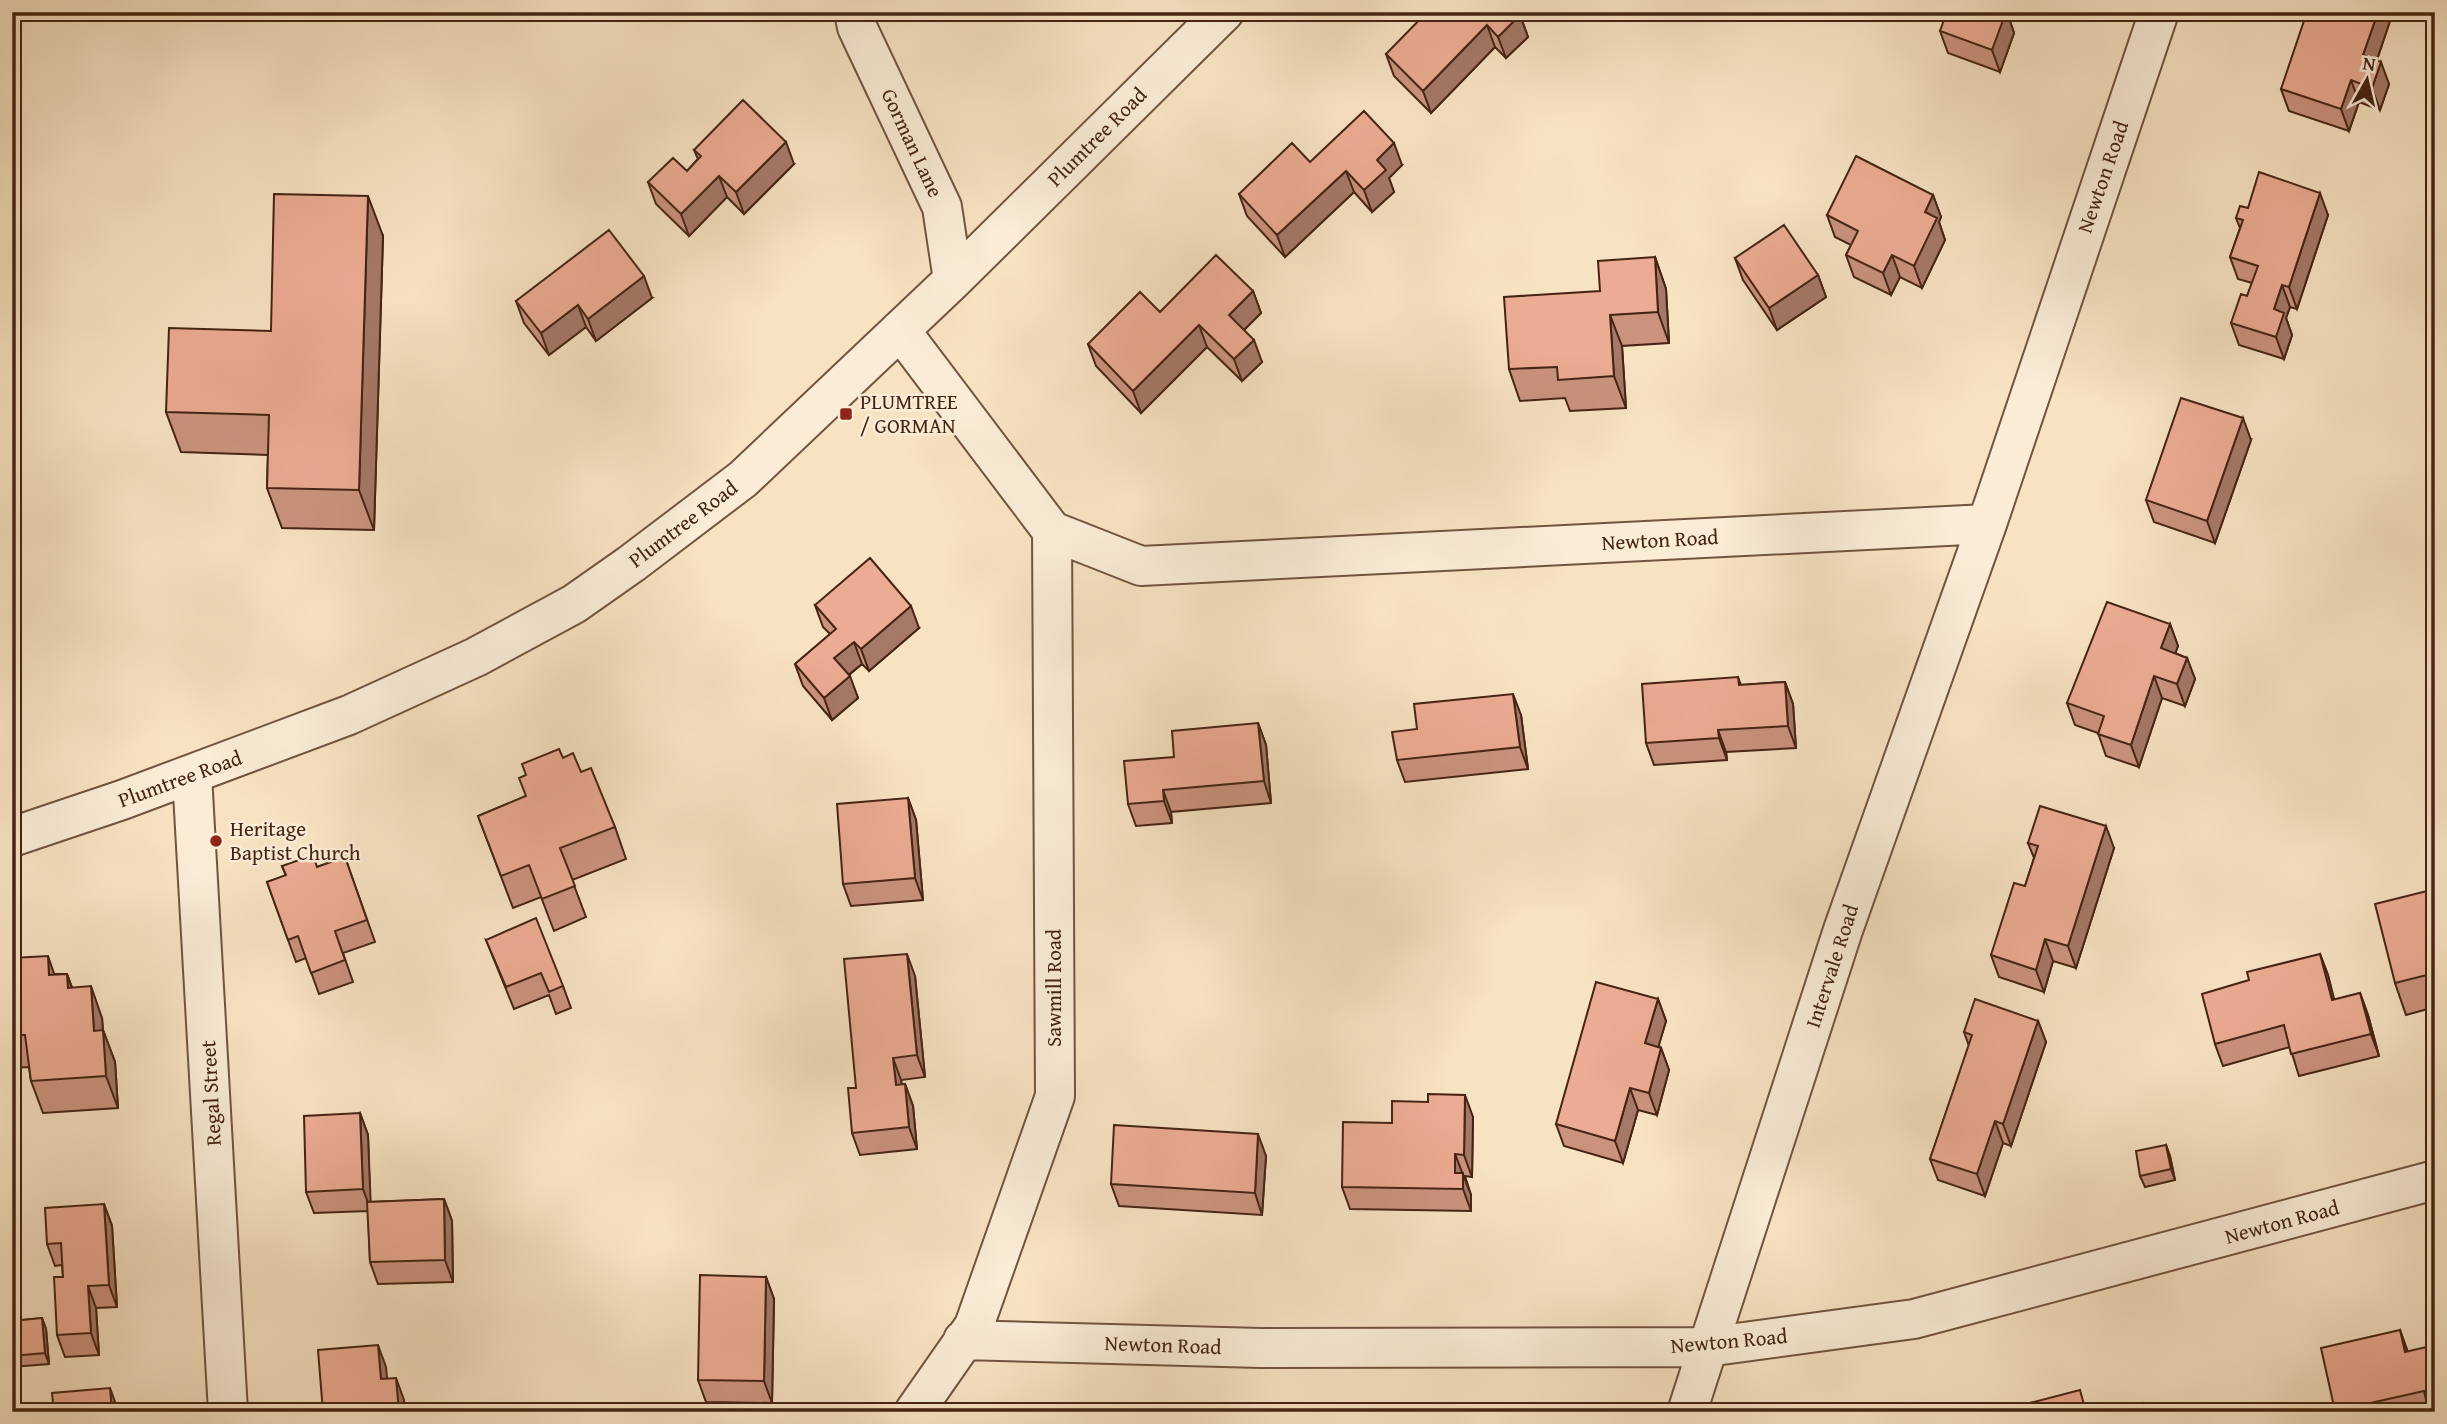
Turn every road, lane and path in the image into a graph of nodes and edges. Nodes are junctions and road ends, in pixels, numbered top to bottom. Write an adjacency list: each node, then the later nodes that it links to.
1 (854, 12): 4 (street, Gorman Lane)
2 (1224, 12): 4 (street, Plumtree Road)
3 (2159, 12): 6 (street, Newton Road)
4 (953, 280): 5 (street, Plumtree Road)
5 (900, 330): 7 (street); 8 (street, Plumtree Road)
6 (1987, 524): 7 (street, Newton Road); 12 (street, Intervale Road)
7 (1052, 531): 11 (street, Sawmill Road)
8 (192, 775): 9 (street, Plumtree Road); 13 (street, Regal Street)
9 (12, 837)
10 (2435, 1180): 12 (street, Newton Road)
11 (963, 1340): 12 (street, Newton Road); 14 (street, Sawmill Road)
12 (1707, 1348): 15 (street, Intervale Road)
13 (228, 1412)
14 (914, 1412)
15 (1687, 1412)

